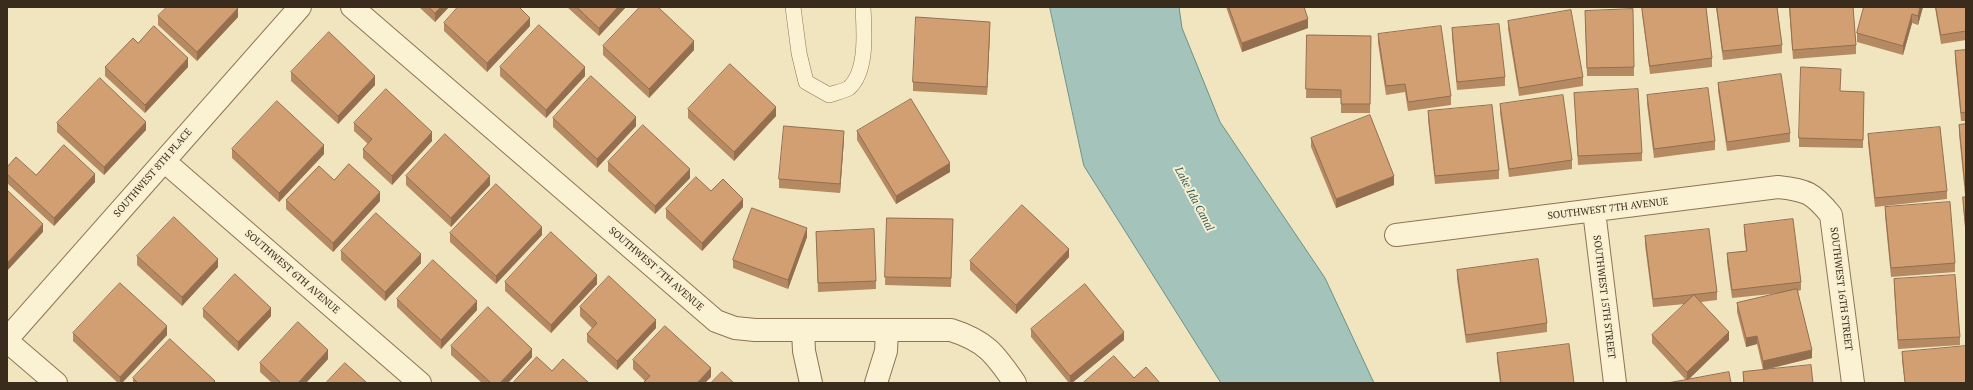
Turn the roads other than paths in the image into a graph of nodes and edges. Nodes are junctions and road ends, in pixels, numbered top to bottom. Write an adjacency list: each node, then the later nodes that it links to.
1 (300, 7): 5 (street, SOUTHWEST 8TH PLACE)
2 (352, 7): 9 (street, SOUTHWEST 7TH AVENUE)
3 (793, 7): 4 (lane)
4 (863, 7)
5 (164, 161): 11 (street, SOUTHWEST 8TH PLACE); 13 (street, SOUTHWEST 6TH AVENUE)
6 (1818, 199): 7 (street, SOUTHWEST 7TH AVENUE); 18 (street, SOUTHWEST 16TH STREET)
7 (1594, 211): 8 (street, SOUTHWEST 7TH AVENUE); 17 (street, SOUTHWEST 15TH STREET)
8 (1396, 235)
9 (803, 330): 10 (street, SOUTHWEST 7TH AVENUE); 14 (street)
10 (887, 330): 15 (street); 16 (street, SOUTHWEST 7TH AVENUE)
11 (7, 340): 12 (street)
12 (56, 383)
13 (420, 383)
14 (811, 383)
15 (876, 383)
16 (1015, 383)
17 (1615, 383)
18 (1853, 383)

